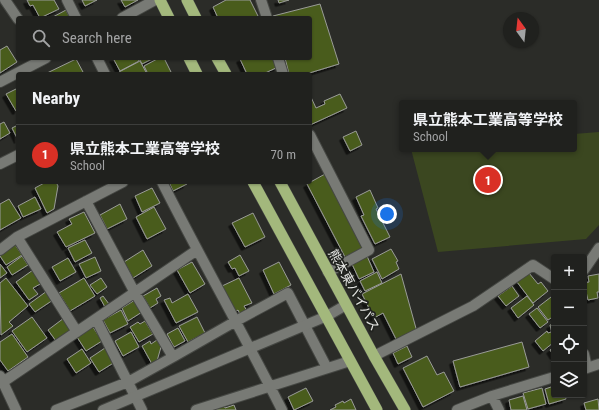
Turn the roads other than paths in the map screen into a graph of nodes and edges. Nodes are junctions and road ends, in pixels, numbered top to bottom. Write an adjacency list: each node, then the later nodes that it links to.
1 (5, 0): 7 (street)
2 (67, 0): 8 (street)
3 (155, 0): 9 (street)
4 (160, 0): 10 (highway)
5 (186, 0): 11 (highway)
6 (261, 0): 12 (street)
7 (16, 16)
8 (75, 16)
9 (126, 16)
10 (168, 16)
11 (195, 16)
12 (266, 16)
13 (41, 60): 18 (street)
14 (98, 60): 19 (street)
15 (190, 60): 20 (highway)
16 (218, 60): 21 (highway)
17 (279, 60): 22 (street)
18 (19, 72)
19 (104, 72)
20 (196, 72)
21 (225, 72)
22 (282, 72)
23 (16, 73): 24 (street)
24 (0, 82)
25 (312, 140): 38 (street)
26 (16, 156): 27 (street)
27 (0, 164)
28 (119, 184): 32 (street)
29 (163, 184): 36 (street)
30 (254, 184): 42 (highway)
31 (281, 184): 38 (highway, 熊本東バイパス)
32 (86, 201): 33 (street); 40 (street)
33 (17, 238): 35 (street); 46 (street)
34 (599, 248): 37 (street)
35 (0, 250)
36 (197, 250): 40 (street); 44 (street)
37 (587, 266)
38 (328, 272): 41 (highway, 熊本東バイパス)
39 (551, 277): 48 (street)
40 (135, 292): 43 (street); 49 (street)
41 (346, 305): 42 (street); 48 (highway, 熊本東バイパス)
42 (327, 316): 45 (street); 50 (highway)
43 (96, 319): 46 (street); 56 (street)
44 (236, 321): 45 (street); 47 (street); 49 (street)
45 (306, 325): 47 (street); 52 (street)
46 (77, 332): 55 (street)
47 (251, 348): 57 (street); 59 (street)
48 (374, 356): 67 (highway, 熊本東バイパス)
49 (173, 357): 56 (street)
50 (350, 361): 52 (street); 66 (highway)
51 (599, 364): 53 (street)
52 (327, 368): 57 (street)
53 (587, 368)
54 (551, 378): 58 (street)
55 (2, 379): 60 (street)
56 (128, 382): 59 (street); 61 (street)
57 (270, 386): 64 (street); 65 (street)
58 (492, 396): 68 (street); 69 (street)
59 (136, 397): 62 (street); 63 (street)
60 (16, 410)
61 (56, 410)
62 (104, 410)
63 (142, 410)
64 (196, 410)
65 (282, 410)
66 (377, 410)
67 (405, 410)
68 (457, 410)
69 (498, 410)

